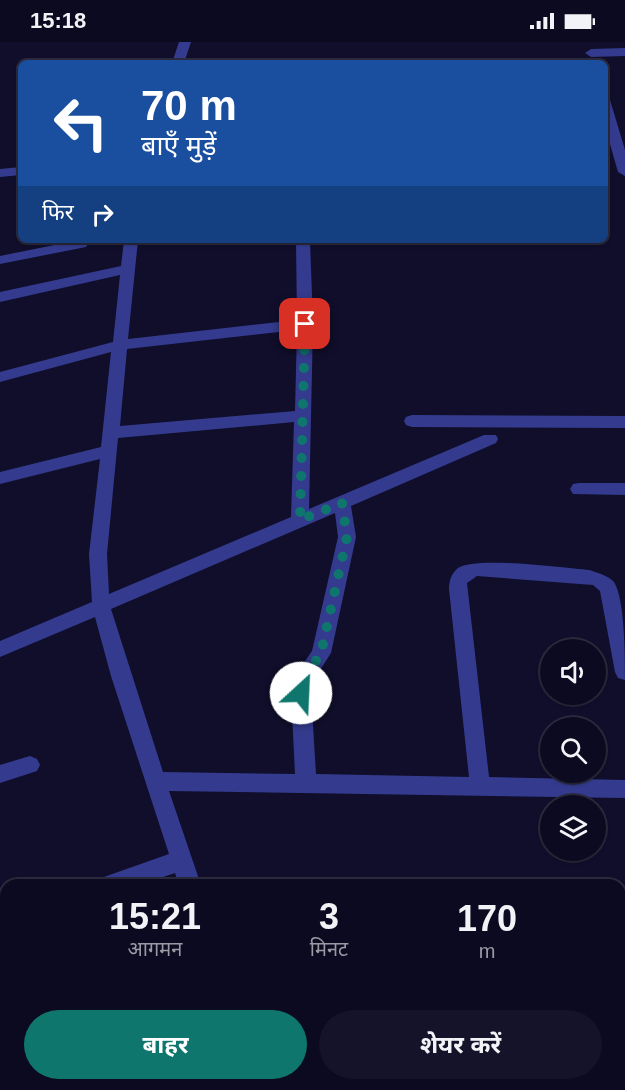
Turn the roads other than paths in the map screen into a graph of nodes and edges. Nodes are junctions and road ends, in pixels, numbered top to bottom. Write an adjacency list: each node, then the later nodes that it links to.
1 (185, 42): 4 (street)
2 (625, 52): 3 (street)
3 (591, 53)
4 (179, 60)
5 (608, 114): 7 (street)
6 (18, 171): 8 (street)
7 (625, 172)
8 (0, 173)
9 (131, 243): 13 (street)
10 (303, 243): 15 (street)
11 (81, 244): 12 (street)
12 (0, 260)
13 (128, 269): 14 (street); 16 (street)
14 (0, 297)
15 (305, 324): 16 (street); 18 (street)
16 (120, 345): 17 (street); 22 (street)
17 (0, 377)
18 (302, 416): 22 (street); 27 (street)
19 (412, 421): 20 (street)
20 (625, 422)
21 (490, 439): 26 (street)
22 (110, 442): 23 (street); 28 (street)
23 (0, 478)
24 (579, 489): 25 (street)
25 (625, 489)
26 (342, 503): 27 (street); 34 (street)
27 (300, 520): 28 (street)
28 (101, 606): 29 (street); 33 (street)
29 (0, 649)
30 (625, 672): 35 (street)
31 (30, 765): 32 (street)
32 (0, 774)
33 (156, 782): 34 (street); 37 (street)
34 (306, 786): 35 (street)
35 (480, 787): 36 (street)
36 (625, 789)
37 (182, 860): 38 (street); 39 (street)
38 (127, 879)
39 (188, 879)

